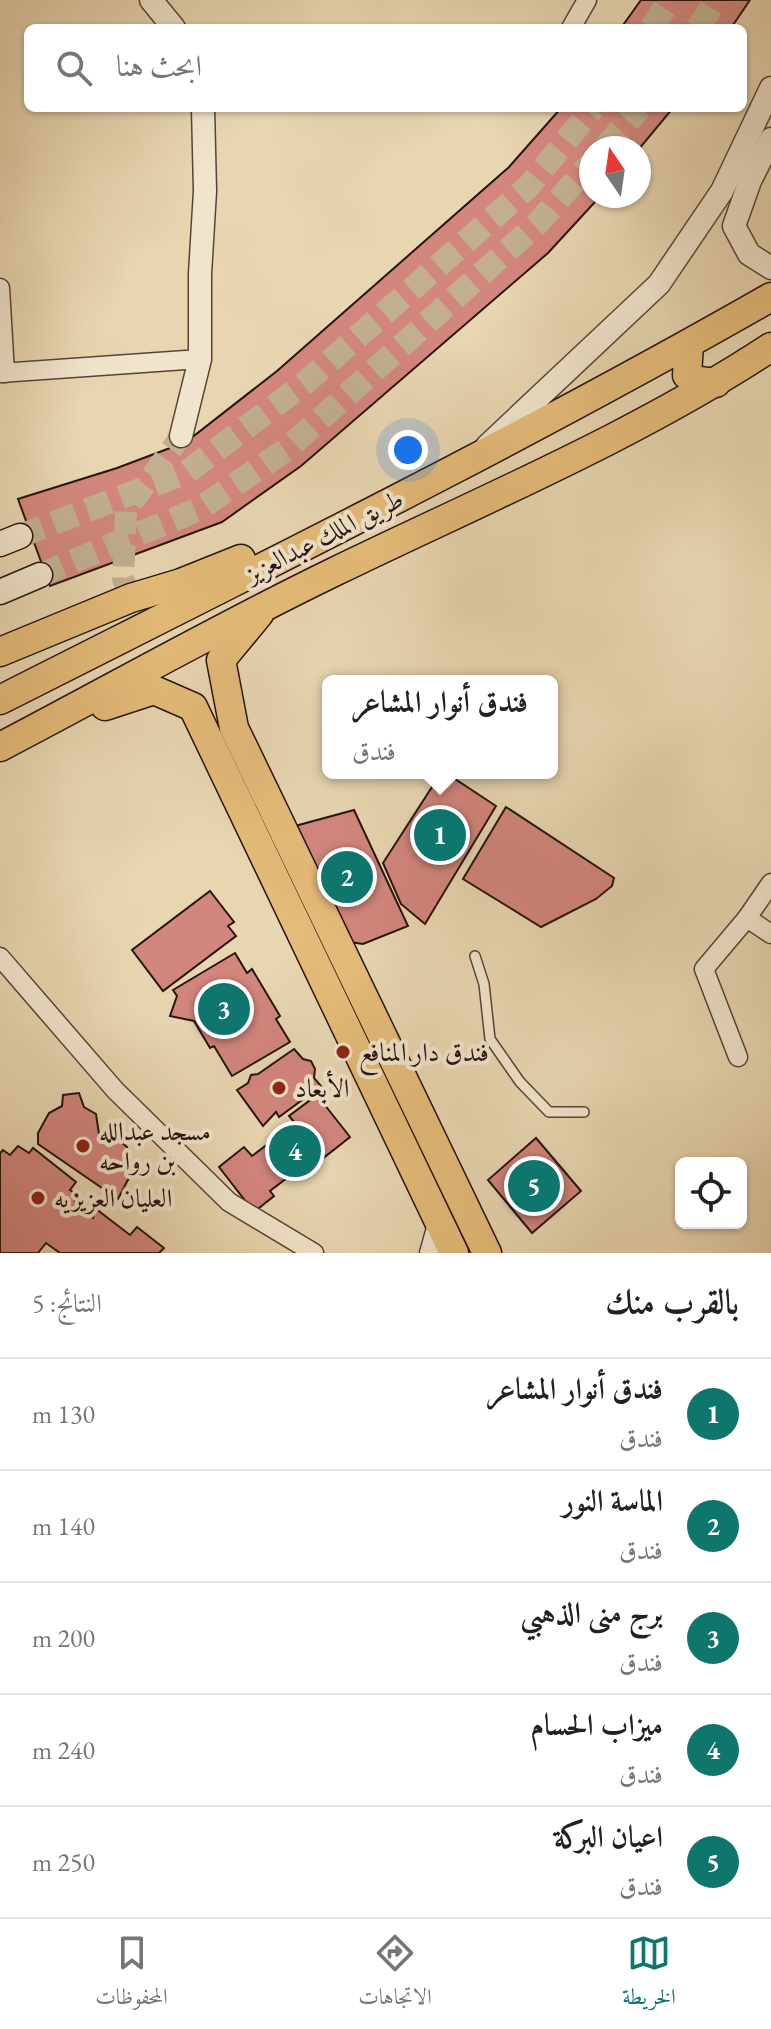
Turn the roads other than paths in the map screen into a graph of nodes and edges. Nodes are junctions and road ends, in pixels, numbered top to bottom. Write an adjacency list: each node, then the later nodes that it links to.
1 (151, 0): 3 (street)
2 (587, 0): 4 (street)
3 (171, 24)
4 (573, 24)
5 (771, 88): 19 (street)
6 (203, 112): 13 (street)
7 (771, 139): 8 (street)
8 (771, 268)
9 (0, 288): 14 (street)
10 (771, 297): 11 (main road, طريق الملك عبدالعزيز)
11 (689, 344): 15 (main road, طريق الملك عبدالعزيز); 16 (main road)
12 (771, 347): 16 (main road, طريق الملك عبدالعزيز)
13 (200, 359): 14 (street); 18 (street)
14 (3, 373)
15 (627, 378): 17 (main road); 19 (main road, طريق الملك عبدالعزيز)
16 (716, 383): 17 (main road, طريق الملك عبدالعزيز)
17 (651, 419): 22 (main road, طريق الملك عبدالعزيز)
18 (181, 436)
19 (463, 464): 23 (main road); 24 (main road, طريق الملك عبدالعزيز)
20 (40, 575): 21 (main road)
21 (0, 592)
22 (267, 604): 25 (main road, طريق الملك عبدالعزيز); 38 (main road)
23 (0, 652)
24 (0, 700)
25 (32, 730): 26 (main road, طريق الملك عبدالعزيز); 34 (main road)
26 (0, 747)
27 (771, 883): 28 (street)
28 (747, 918): 29 (street); 32 (street)
29 (771, 934)
30 (475, 956): 33 (lane)
31 (0, 957): 35 (street)
32 (738, 1057)
33 (584, 1112)
34 (438, 1221): 36 (street); 37 (main road)
35 (314, 1253)
36 (429, 1253)
37 (454, 1253)
38 (487, 1253)

